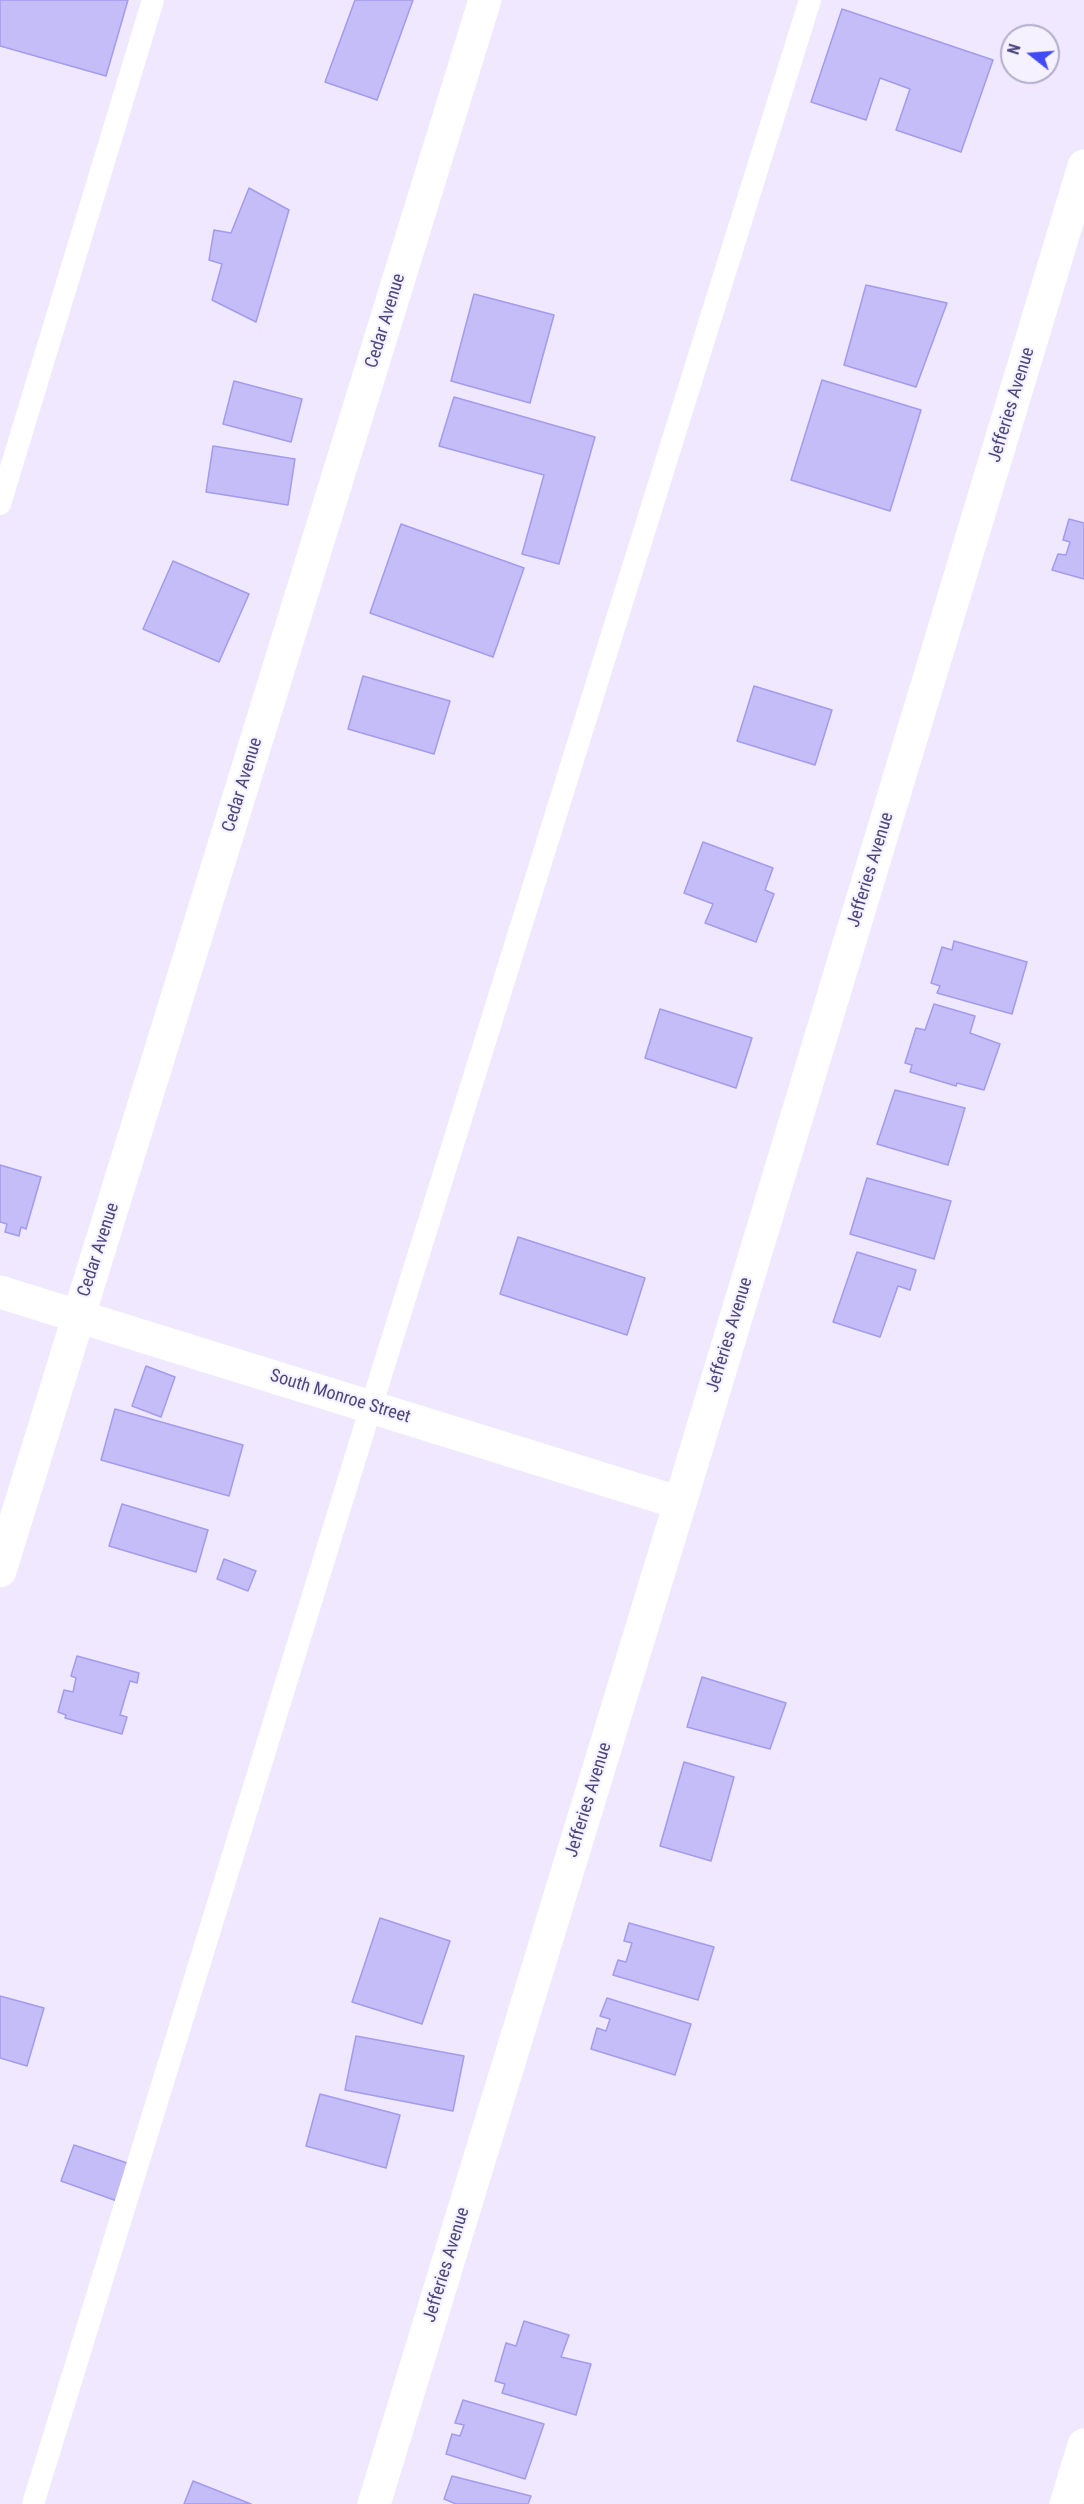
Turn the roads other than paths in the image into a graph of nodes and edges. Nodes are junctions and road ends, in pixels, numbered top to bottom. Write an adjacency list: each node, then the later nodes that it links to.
1 (153, 0): 5 (lane)
2 (485, 0): 7 (street, Cedar Avenue)
3 (810, 0): 8 (lane)
4 (1084, 166): 9 (street, Jefferies Avenue)
5 (0, 504)
6 (0, 1292): 7 (street, South Monroe Street)
7 (77, 1316): 8 (street, South Monroe Street); 10 (street, Cedar Avenue)
8 (371, 1407): 9 (street, South Monroe Street); 12 (lane)
9 (680, 1503): 13 (street, Jefferies Avenue)
10 (0, 1571)
11 (1084, 2445): 14 (street)
12 (33, 2504)
13 (374, 2504)
14 (1066, 2504)

